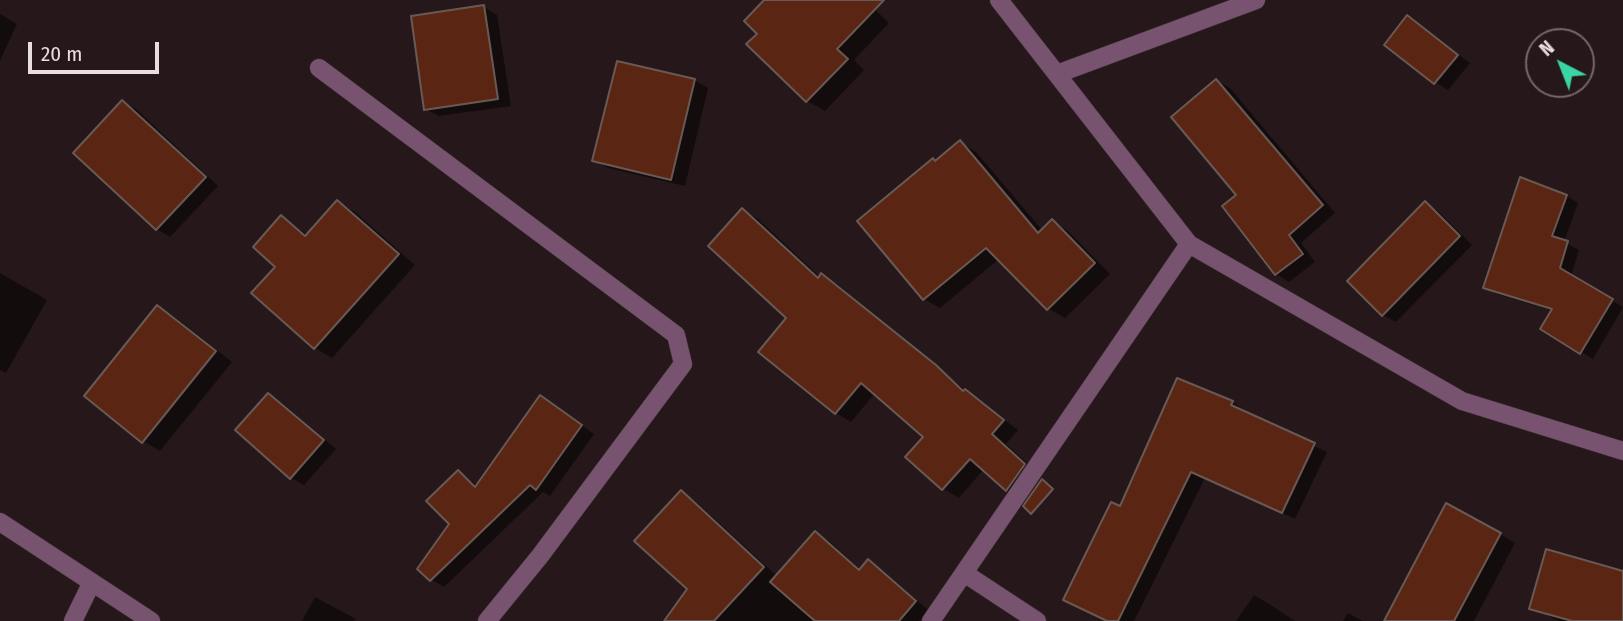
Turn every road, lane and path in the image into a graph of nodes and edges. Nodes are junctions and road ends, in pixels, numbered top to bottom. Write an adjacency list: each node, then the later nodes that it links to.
1 (999, 0): 4 (street)
2 (1256, 0): 4 (street)
3 (319, 68): 12 (street)
4 (1057, 74): 5 (street)
5 (1189, 244): 6 (street); 8 (street)
6 (1623, 451)
7 (0, 522): 9 (street)
8 (964, 573): 13 (street); 14 (street)
9 (92, 582): 10 (street); 11 (street)
10 (73, 621)
11 (151, 621)
12 (487, 621)
13 (931, 621)
14 (1037, 621)

